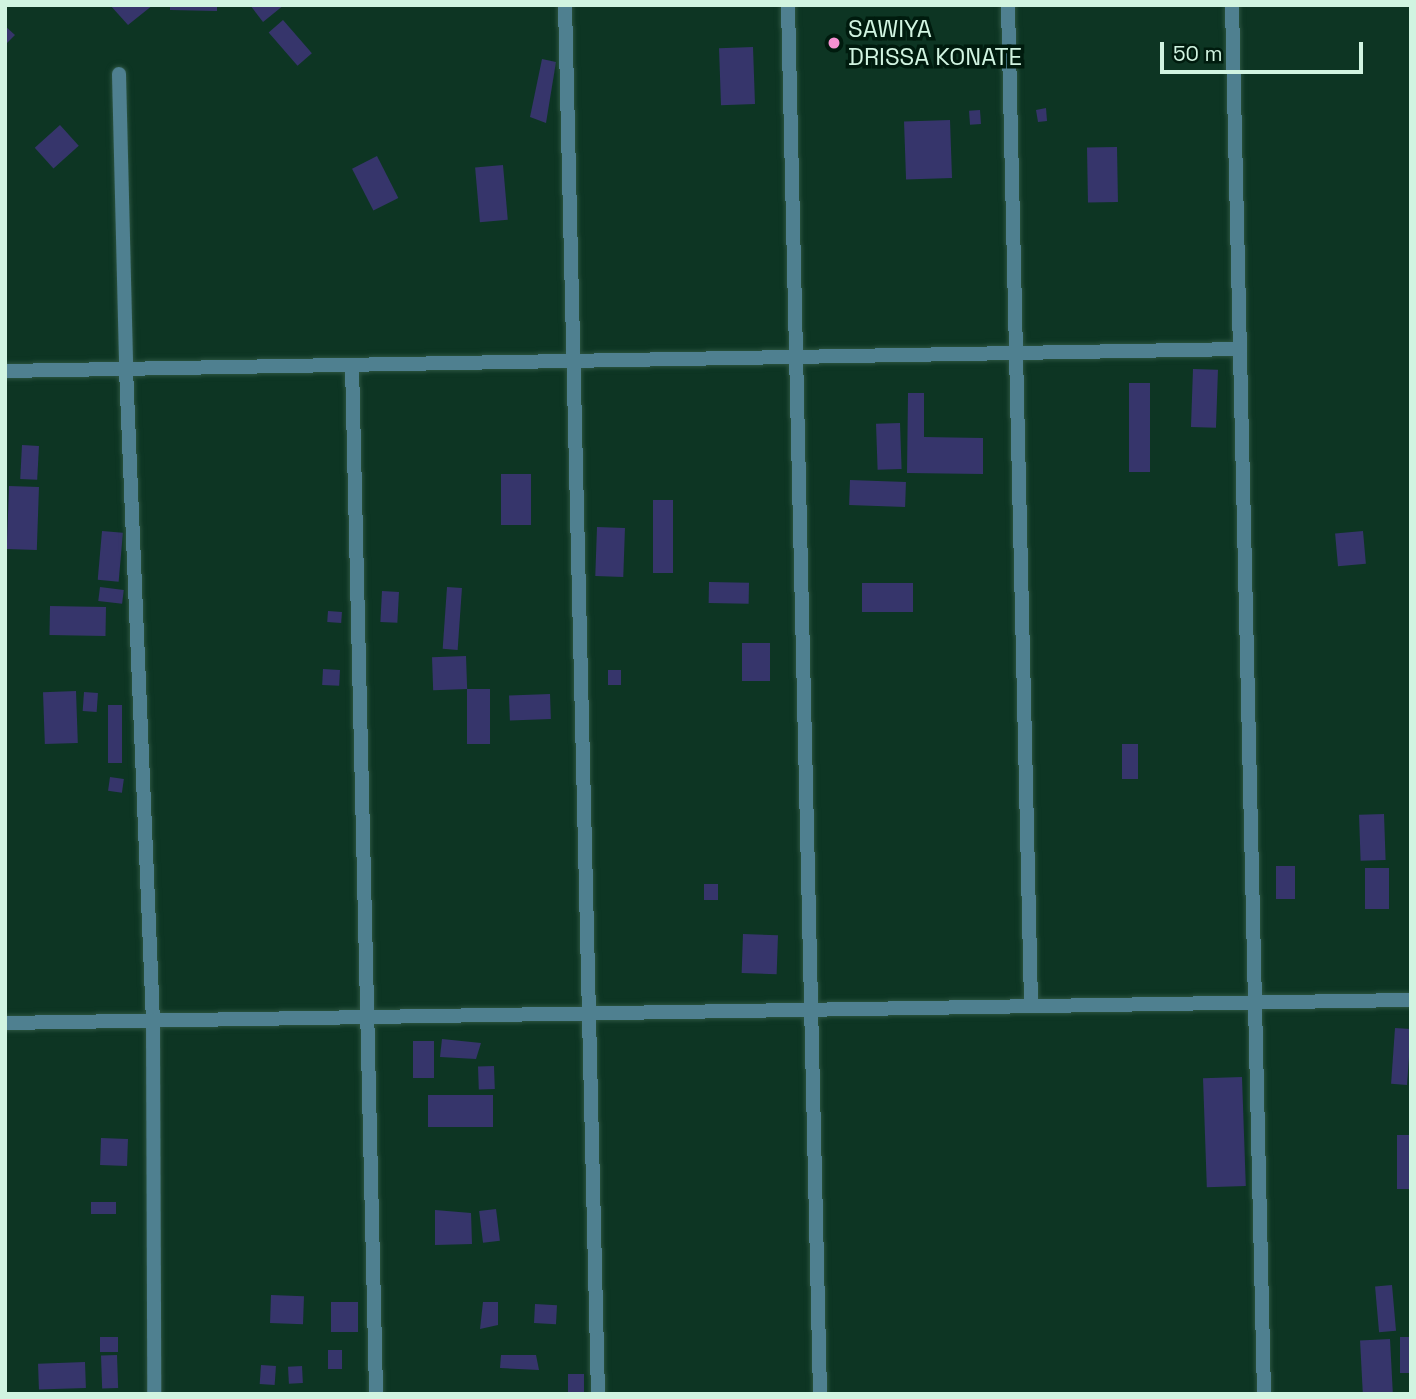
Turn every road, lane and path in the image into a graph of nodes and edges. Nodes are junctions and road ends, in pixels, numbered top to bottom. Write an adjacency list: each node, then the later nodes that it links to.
1 (565, 5): 9 (street)
2 (788, 5): 8 (street)
3 (1008, 5): 7 (street)
4 (1232, 5): 6 (street)
5 (119, 74): 11 (street)
6 (1240, 349): 7 (street); 14 (street)
7 (1016, 354): 8 (street); 15 (street)
8 (796, 357): 9 (street); 16 (street)
9 (574, 361): 10 (street); 17 (street)
10 (352, 365): 11 (street); 18 (street)
11 (125, 369): 12 (street); 19 (street)
12 (5, 370)
13 (1411, 1000): 14 (street)
14 (1255, 1002): 15 (street); 25 (street)
15 (1031, 1006): 16 (street)
16 (811, 1009): 17 (street); 24 (street)
17 (589, 1013): 18 (street); 23 (street)
18 (367, 1017): 19 (street); 22 (street)
19 (153, 1020): 20 (street); 21 (street)
20 (5, 1023)
21 (154, 1394)
22 (376, 1394)
23 (598, 1394)
24 (820, 1394)
25 (1264, 1394)

